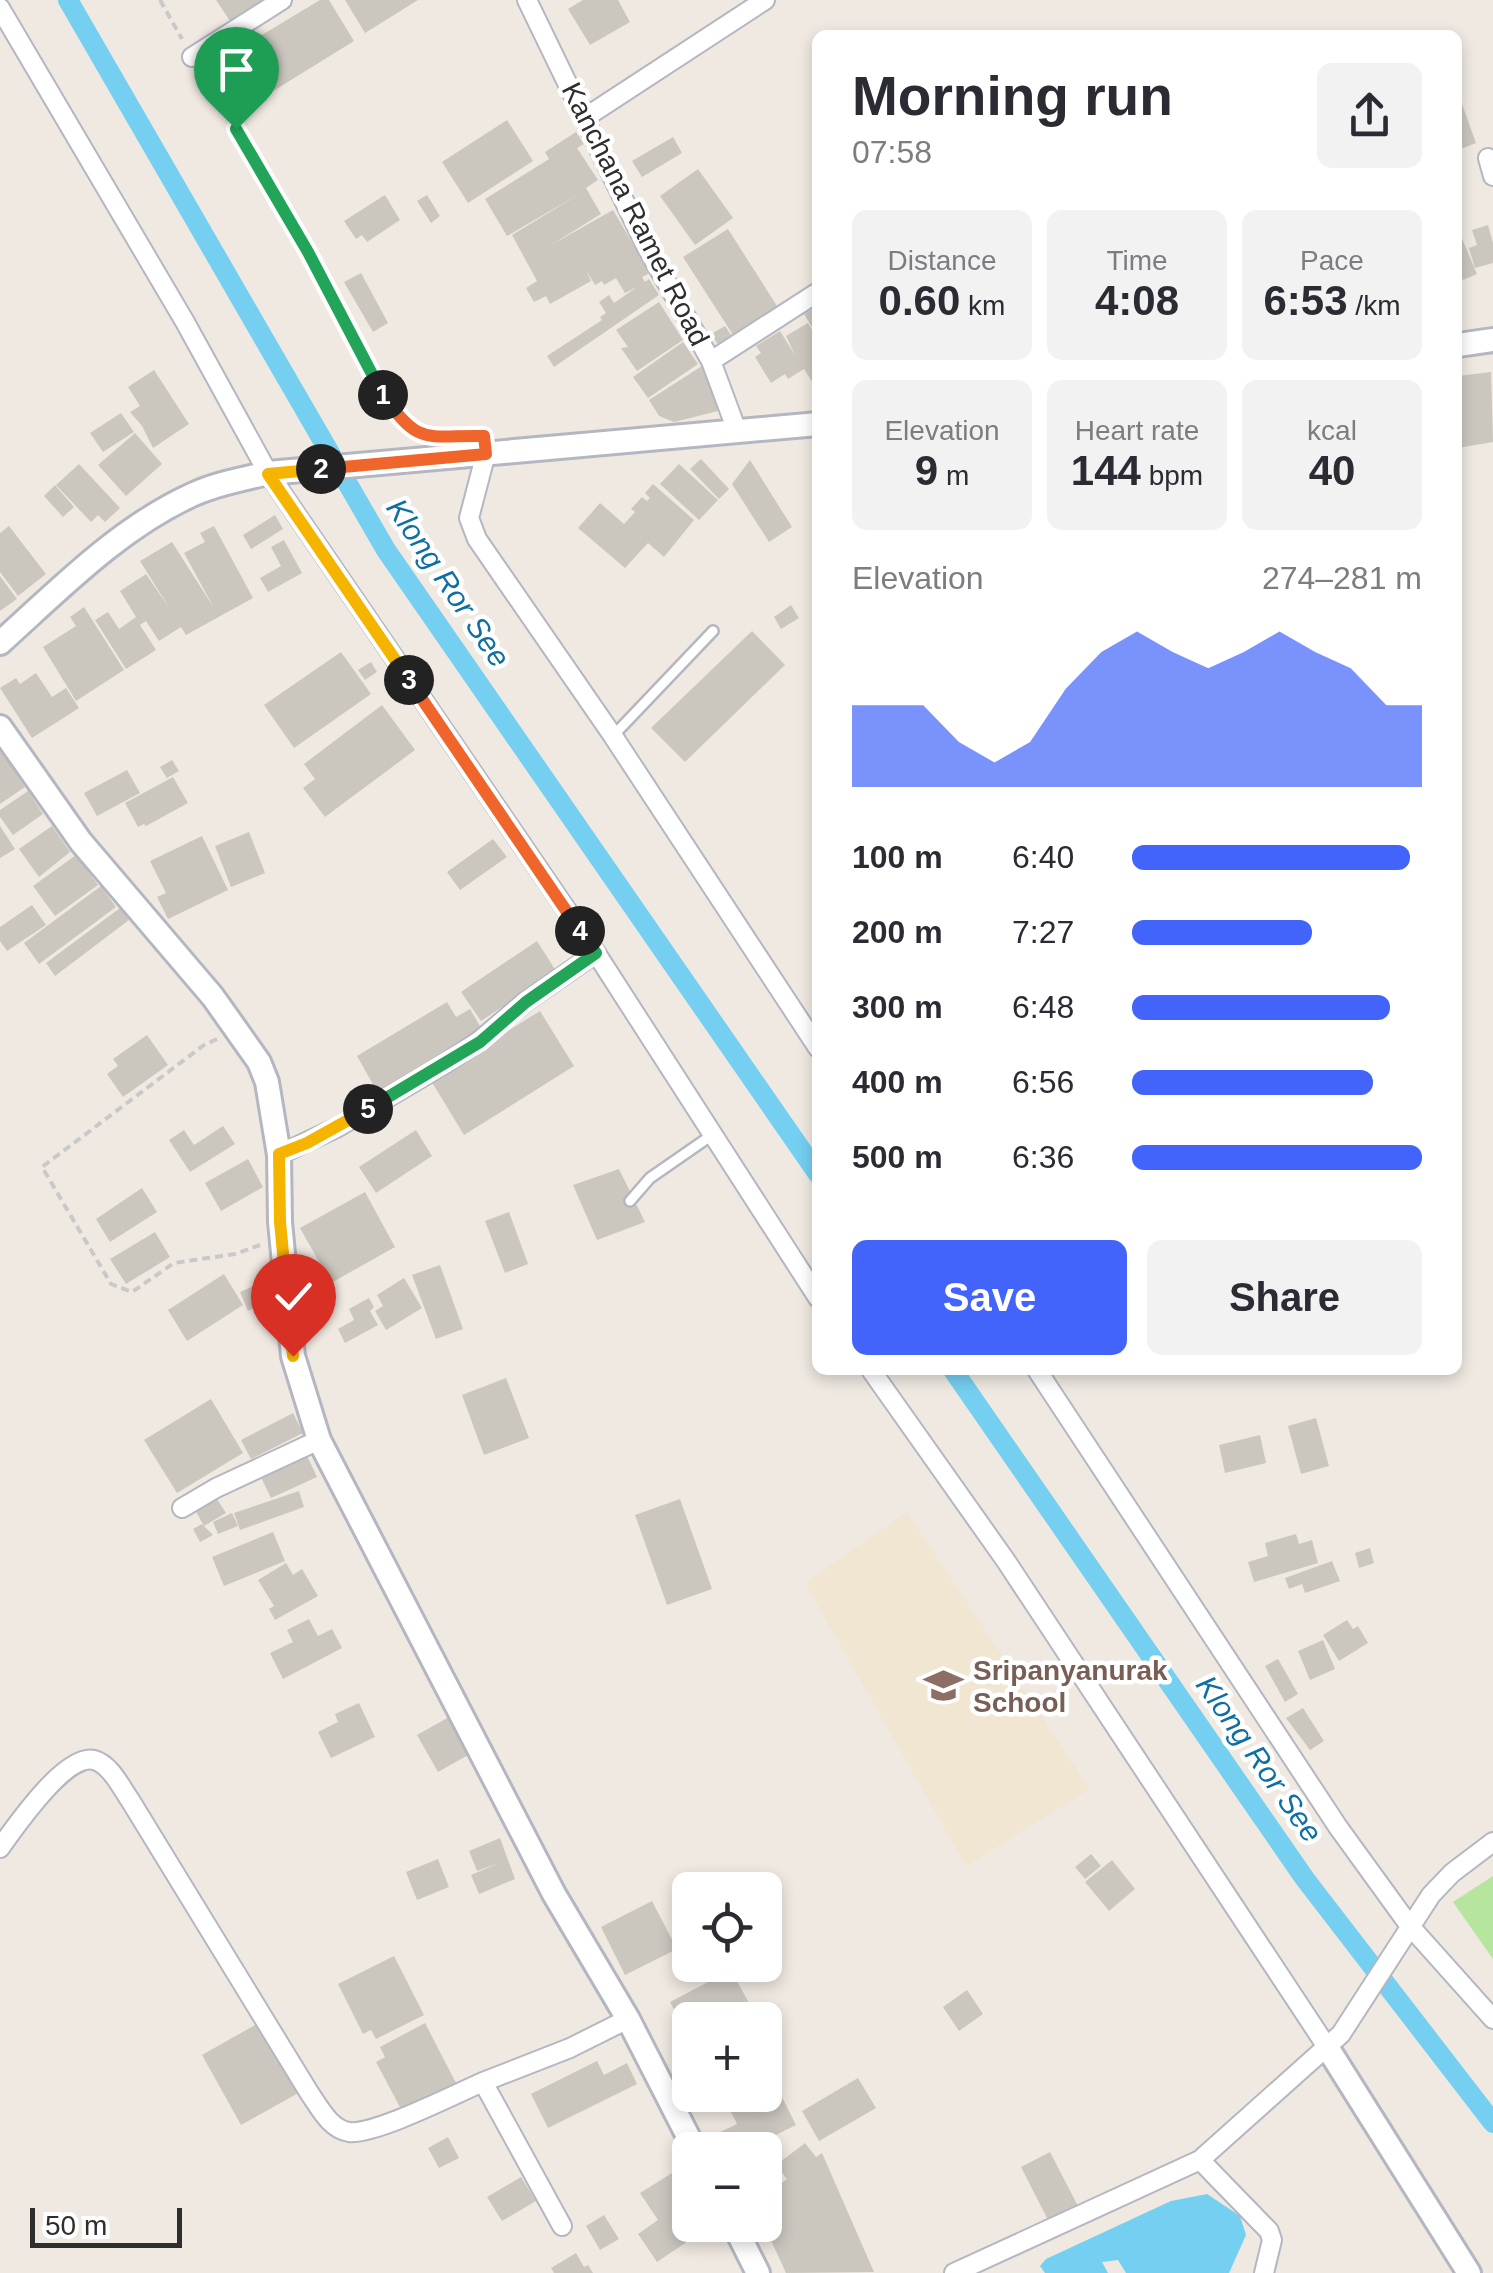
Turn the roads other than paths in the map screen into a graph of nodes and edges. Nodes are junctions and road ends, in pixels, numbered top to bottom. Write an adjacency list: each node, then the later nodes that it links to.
1 (282, 0): 5 (street)
2 (765, 0): 6 (street)
3 (532, 2): 6 (street, Kanchana Ramet Road)
4 (0, 8): 14 (street)
5 (192, 57)
6 (586, 117): 10 (street, Kanchana Ramet Road)
7 (812, 296): 10 (street)
8 (1493, 340): 9 (street)
9 (1462, 344)
10 (711, 360): 12 (street, Kanchana Ramet Road)
11 (812, 425): 12 (street)
12 (737, 432): 13 (street)
13 (486, 454): 14 (street); 18 (street)
14 (268, 474): 16 (street); 19 (street)
15 (713, 631): 18 (lane)
16 (0, 643)
17 (0, 726): 22 (street)
18 (613, 736): 20 (street)
19 (596, 953): 21 (street); 22 (street)
20 (812, 1039)
21 (712, 1136): 23 (lane); 24 (street)
22 (279, 1154): 27 (street)
23 (630, 1201)
24 (812, 1289)
25 (875, 1375): 34 (street)
26 (1040, 1375): 31 (street)
27 (319, 1440): 28 (street); 32 (street)
28 (182, 1508)
29 (1493, 1842): 31 (street)
30 (0, 1848): 35 (street)
31 (1406, 1930): 33 (street); 34 (street)
32 (628, 2019): 35 (street); 36 (street)
33 (1493, 2019)
34 (1334, 2040): 37 (street); 43 (street)
35 (483, 2082): 38 (street)
36 (687, 2132)
37 (1200, 2160): 41 (street); 42 (street)
38 (562, 2226)
39 (742, 2242): 40 (street)
40 (758, 2273)
41 (954, 2273)
42 (1264, 2273)
43 (1469, 2273)

